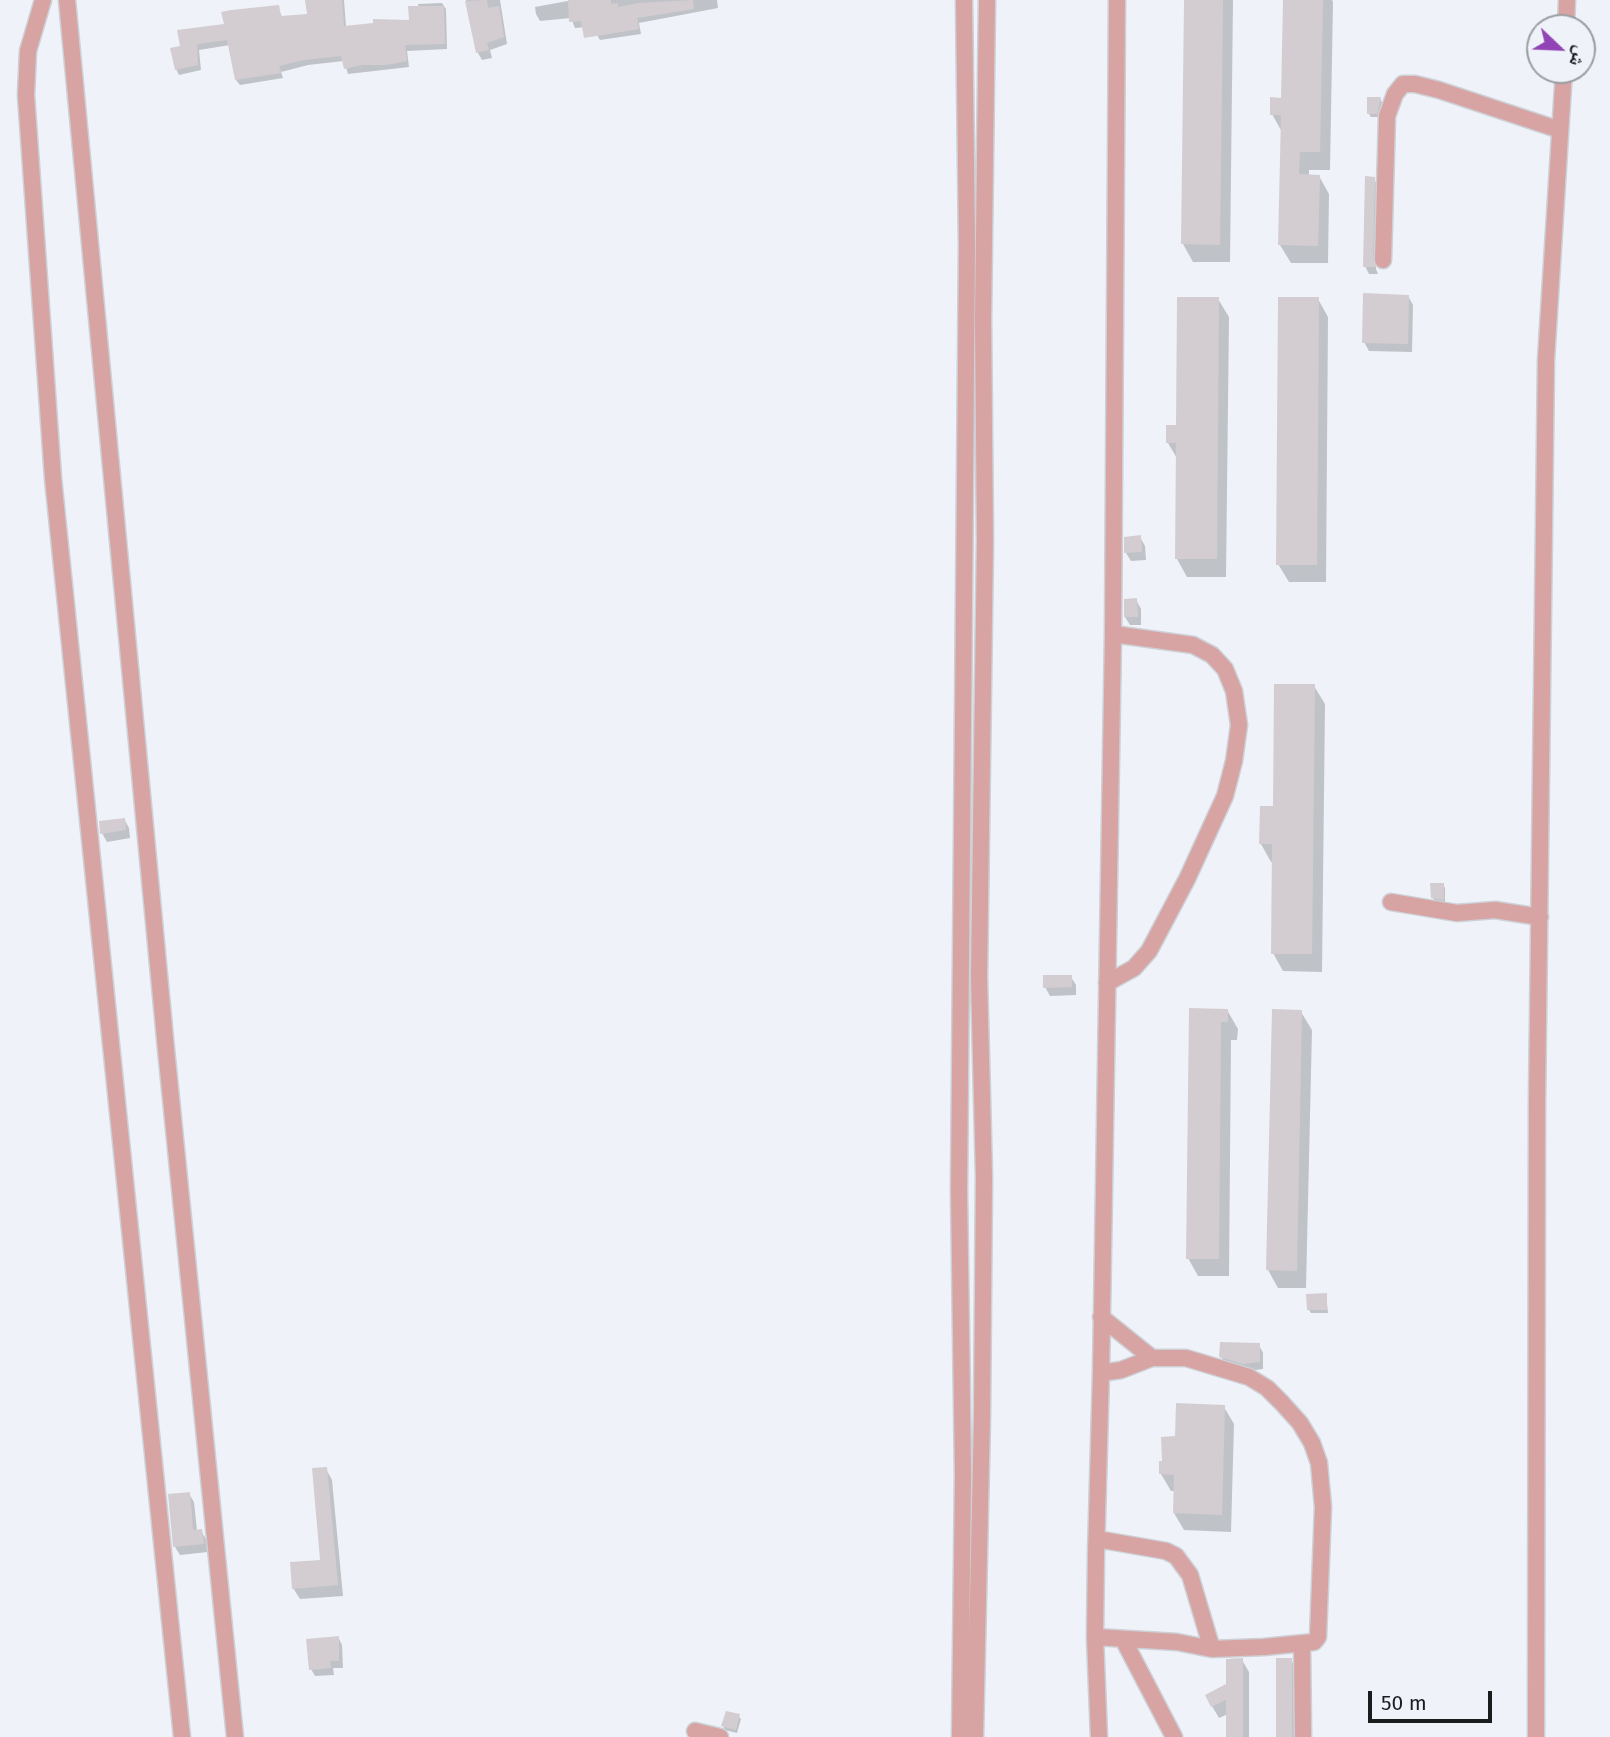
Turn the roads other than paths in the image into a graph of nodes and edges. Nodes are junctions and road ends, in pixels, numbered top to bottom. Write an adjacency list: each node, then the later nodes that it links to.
1 (43, 0): 22 (street)
2 (67, 0): 23 (street)
3 (964, 0): 25 (street)
4 (986, 0): 26 (street)
5 (1117, 0): 9 (street)
6 (1563, 84): 7 (street)
7 (1560, 130): 8 (street); 11 (street)
8 (1383, 260)
9 (1113, 634): 12 (street); 12 (street)
10 (1391, 902): 11 (street)
11 (1540, 916): 30 (street)
12 (1107, 983): 13 (street)
13 (1101, 1317): 14 (street); 15 (street)
14 (1152, 1358): 15 (street); 19 (street)
15 (1101, 1373): 16 (street)
16 (1097, 1539): 17 (street); 20 (street)
17 (1095, 1637): 18 (street); 27 (street)
18 (1123, 1639): 20 (street); 28 (street)
19 (1302, 1644): 20 (street); 29 (street)
20 (1212, 1649)
21 (695, 1731): 24 (street)
22 (182, 1737)
23 (235, 1737)
24 (720, 1737)
25 (960, 1737)
26 (975, 1737)
27 (1099, 1737)
28 (1174, 1737)
29 (1303, 1737)
30 (1536, 1737)

